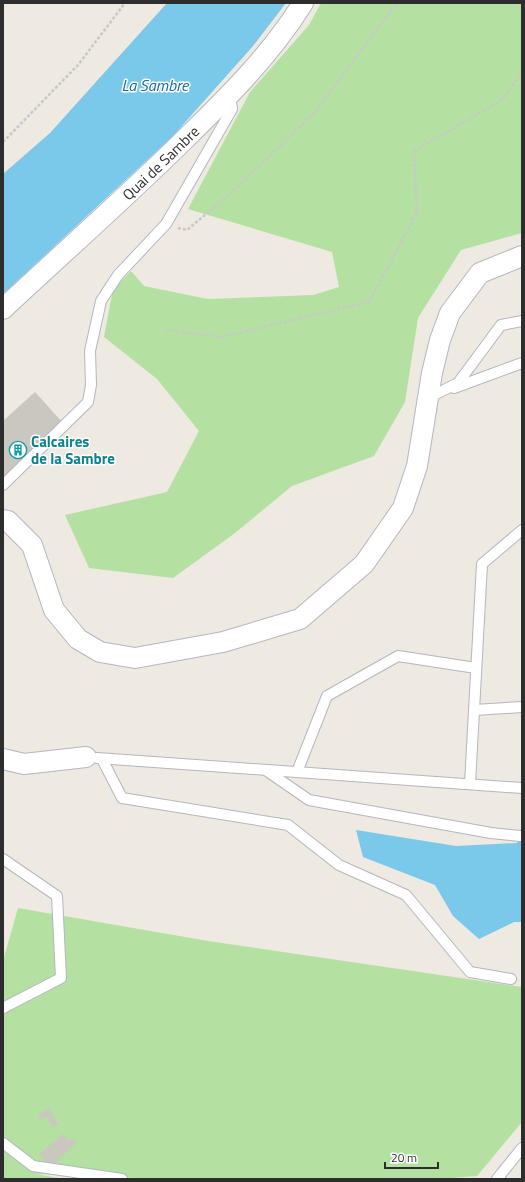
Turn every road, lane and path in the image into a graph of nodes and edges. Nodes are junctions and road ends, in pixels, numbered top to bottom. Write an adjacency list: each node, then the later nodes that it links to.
1 (125, 3): 6 (path)
2 (303, 3): 5 (street, Quai de Sambre)
3 (397, 3): 7 (path)
4 (522, 73): 11 (path)
5 (230, 95): 7 (lane); 9 (street, Quai de Sambre)
6 (3, 142)
7 (166, 224): 14 (lane)
8 (522, 256): 13 (street)
9 (3, 309)
10 (522, 320): 13 (lane)
11 (166, 330)
12 (522, 363): 13 (lane)
13 (428, 398): 15 (street)
14 (3, 485)
15 (3, 520)
16 (522, 530): 17 (lane)
17 (476, 668): 19 (lane); 23 (lane)
18 (522, 707): 19 (lane)
19 (474, 710): 24 (lane)
20 (94, 758): 21 (street); 22 (lane); 28 (lane)
21 (3, 759)
22 (265, 770): 23 (lane); 26 (lane)
23 (297, 772): 24 (lane)
24 (470, 784): 25 (lane)
25 (522, 788)
26 (520, 836)
27 (3, 859): 29 (lane)
28 (511, 978)
29 (3, 1008)
30 (3, 1143): 32 (lane)
31 (522, 1148): 33 (lane)
32 (122, 1179)
33 (497, 1179)

